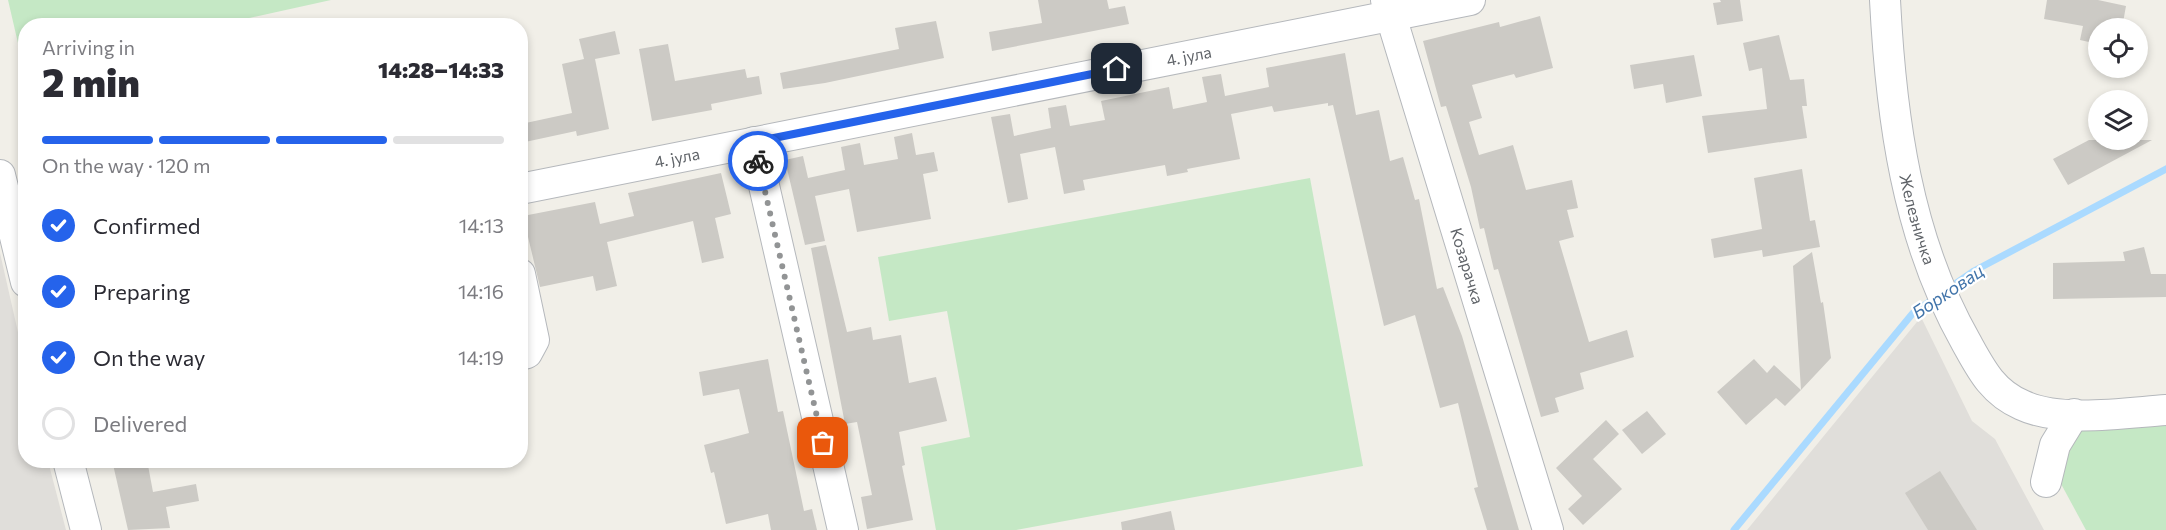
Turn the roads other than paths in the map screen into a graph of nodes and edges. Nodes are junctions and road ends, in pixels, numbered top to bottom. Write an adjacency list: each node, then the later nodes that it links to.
1 (1470, 0): 3 (street, 4. јула)
2 (1885, 0): 11 (street, Железничка)
3 (1388, 7): 4 (street, 4. јула); 16 (street, Козарачка)
4 (754, 142): 6 (street, 4. јула); 15 (street)
5 (0, 175): 7 (street)
6 (528, 187)
7 (18, 249)
8 (528, 312): 9 (street)
9 (528, 351)
10 (2166, 410): 11 (street, Железничка)
11 (2074, 414): 13 (street)
12 (70, 468): 14 (street)
13 (2046, 482)
14 (87, 530)
15 (843, 530)
16 (1548, 530)

